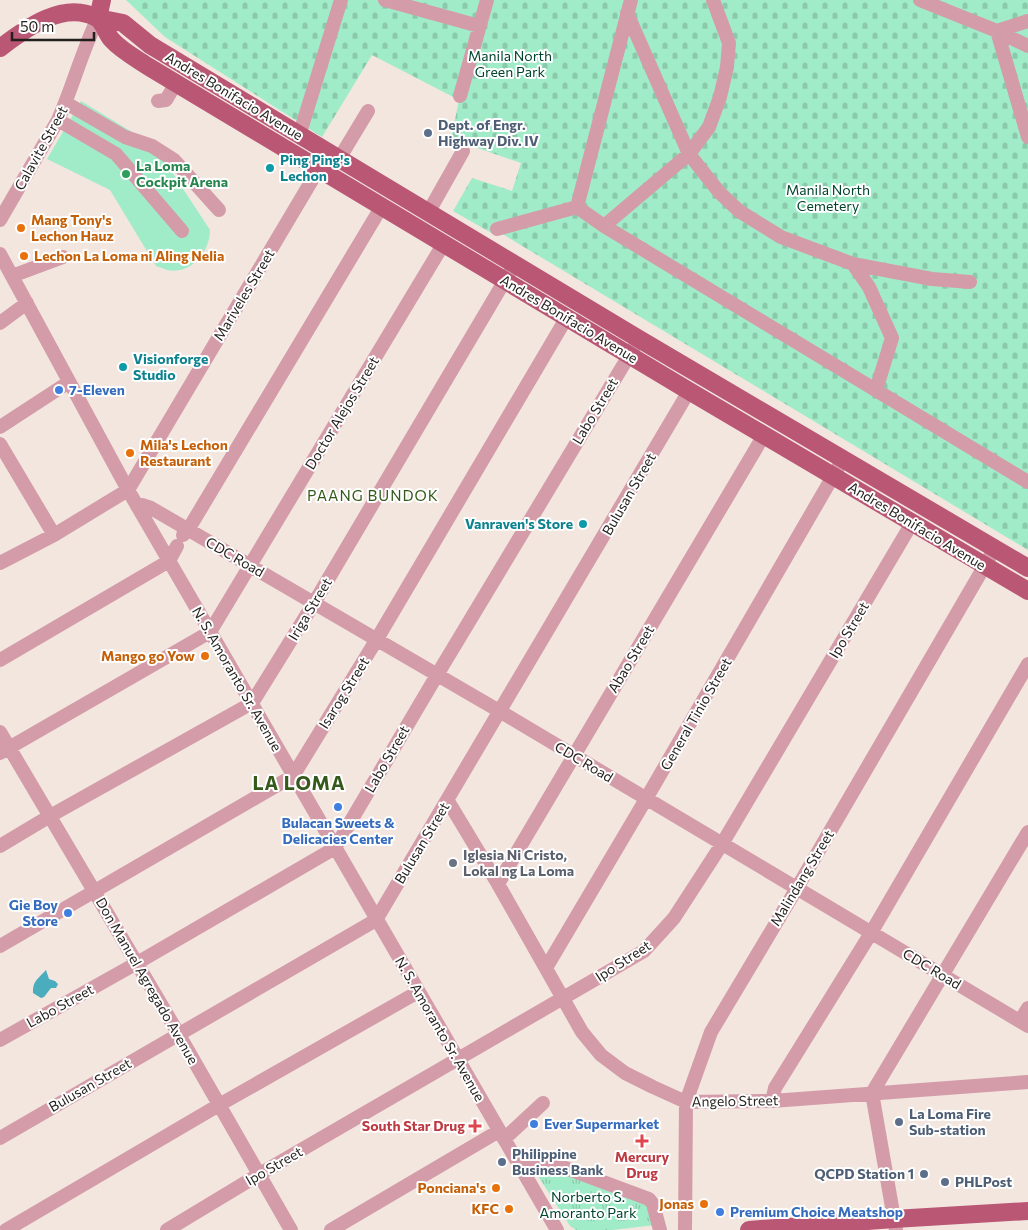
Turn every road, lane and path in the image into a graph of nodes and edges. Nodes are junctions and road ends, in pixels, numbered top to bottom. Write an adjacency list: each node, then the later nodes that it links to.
1 (102, 0): 8 (main road)
2 (340, 0): 20 (street)
3 (385, 0): 10 (street)
4 (486, 0): 10 (street)
5 (713, 0): 23 (street)
6 (920, 0): 11 (street)
7 (629, 7): 23 (street); 27 (street)
8 (98, 18): 13 (main road); 14 (main road, Andres Bonifacio Avenue); 17 (street, Calavite Street); 20 (main road, Andres Bonifacio Avenue)
9 (1028, 21): 11 (street)
10 (479, 26): 15 (street)
11 (997, 30): 12 (street); 21 (street)
12 (1028, 46)
13 (0, 48)
14 (176, 83): 16 (street); 25 (main road, Andres Bonifacio Avenue)
15 (460, 96)
16 (158, 101)
17 (66, 104): 19 (street, Calavite Street); 28 (street)
18 (368, 111): 24 (street, Mariveles Street)
19 (58, 120): 30 (street, Calavite Street); 33 (street)
20 (299, 136): 24 (main road, Andres Bonifacio Avenue)
21 (1028, 137)
22 (463, 151): 29 (street)
23 (689, 154): 31 (street); 37 (street)
24 (334, 156): 25 (street, Mariveles Street); 29 (main road, Andres Bonifacio Avenue)
25 (318, 169): 26 (main road, Andres Bonifacio Avenue); 55 (street, Mariveles Street)
26 (382, 206): 34 (main road, Andres Bonifacio Avenue); 59 (street)
27 (577, 207): 31 (street); 32 (street)
28 (220, 210)
29 (428, 213): 38 (main road, Andres Bonifacio Avenue)
30 (0, 220)
31 (604, 226): 47 (street)
32 (497, 229)
33 (182, 231)
34 (444, 243): 38 (main road, Andres Bonifacio Avenue); 63 (street, Doctor Alejos Street)
35 (0, 254): 39 (street, N. S. Amoranto Sr. Avenue)
36 (63, 257): 39 (street)
37 (853, 264): 40 (street); 47 (street)
38 (510, 273): 42 (main road, Andres Bonifacio Avenue); 44 (main road, Andres Bonifacio Avenue); 67 (street, Iriga Street)
39 (12, 276): 41 (street, N. S. Amoranto Sr. Avenue)
40 (970, 282)
41 (27, 303): 43 (street); 46 (street, N. S. Amoranto Sr. Avenue)
42 (567, 317): 45 (main road, Andres Bonifacio Avenue); 69 (street, Isarog Street)
43 (0, 323)
44 (639, 339): 45 (street, Labo Street); 52 (main road, Andres Bonifacio Avenue)
45 (629, 355): 48 (main road, Andres Bonifacio Avenue); 72 (street, Labo Street)
46 (70, 382): 49 (street); 55 (street, N. S. Amoranto Sr. Avenue)
47 (876, 390): 54 (street)
48 (689, 391): 50 (main road, Andres Bonifacio Avenue); 74 (street, Bulusan Street)
49 (0, 427)
50 (764, 435): 53 (main road, Andres Bonifacio Avenue); 77 (street, Abao Street)
51 (0, 444): 58 (street)
52 (843, 459): 53 (street, General Tinio Street); 60 (main road, Andres Bonifacio Avenue)
53 (833, 476): 57 (main road, Andres Bonifacio Avenue); 79 (street, General Tinio Street)
54 (1028, 482)
55 (128, 490): 56 (street, N. S. Amoranto Sr. Avenue); 58 (street, Mariveles Street)
56 (137, 506): 59 (street, CDC Road); 61 (street, N. S. Amoranto Sr. Avenue)
57 (912, 523): 64 (main road, Andres Bonifacio Avenue); 83 (street, Ipo Street)
58 (54, 535): 62 (street, Mariveles Street)
59 (182, 537): 61 (street); 63 (street, CDC Road)
60 (995, 548): 64 (street, Malindang Street); 65 (main road, Andres Bonifacio Avenue)
61 (169, 561): 68 (street, N. S. Amoranto Sr. Avenue); 70 (street)
62 (0, 564)
63 (250, 566): 67 (street, CDC Road); 68 (street, Doctor Alejos Street)
64 (985, 566): 66 (main road, Andres Bonifacio Avenue); 87 (street, Malindang Street)
65 (1028, 568)
66 (1028, 591)
67 (314, 603): 69 (street, CDC Road); 73 (street, Iriga Street)
68 (210, 632): 73 (street, N. S. Amoranto Sr. Avenue); 76 (street, Doctor Alejos Street)
69 (377, 640): 72 (street, CDC Road); 78 (street, Isarog Street)
70 (0, 660)
71 (1028, 664): 90 (street)
72 (437, 675): 74 (street, CDC Road); 85 (street, Labo Street)
73 (252, 703): 78 (street, N. S. Amoranto Sr. Avenue); 81 (street, Iriga Street)
74 (501, 712): 77 (street, CDC Road); 80 (street, Bulusan Street)
75 (0, 732): 76 (street, Don Manuel Agregado Avenue)
76 (4, 750): 81 (street, Don Manuel Agregado Avenue)
77 (573, 756): 79 (street, CDC Road); 86 (street, Abao Street)
78 (293, 776): 85 (street, N. S. Amoranto Sr. Avenue); 88 (street, Isarog Street)
79 (646, 799): 83 (street, CDC Road); 93 (street, General Tinio Street)
80 (448, 801): 86 (street, Angelo Street); 89 (street, Bulusan Street)
81 (50, 816): 84 (street, Iriga Street); 88 (street, Don Manuel Agregado Avenue)
82 (1028, 832): 94 (street)
83 (722, 844): 87 (street, CDC Road); 96 (street, Ipo Street)
84 (0, 846)
85 (335, 848): 89 (street, N. S. Amoranto Sr. Avenue); 92 (street, Labo Street)
86 (498, 884): 93 (street, Angelo Street)
87 (797, 888): 90 (street, CDC Road); 105 (street, Malindang Street)
88 (94, 891): 91 (street, Isarog Street); 92 (street, Don Manuel Agregado Avenue)
89 (376, 920): 95 (street, N. S. Amoranto Sr. Avenue); 99 (street, Bulusan Street)
90 (871, 932): 94 (street, CDC Road); 104 (street)
91 (0, 946)
92 (137, 963): 99 (street, Don Manuel Agregado Avenue); 100 (street, Labo Street)
93 (546, 968): 96 (street, Angelo Street)
94 (943, 975): 98 (street, CDC Road); 103 (street)
95 (418, 992): 101 (street, N. S. Amoranto Sr. Avenue); 107 (street)
96 (563, 999): 101 (street, Ipo Street); 105 (street, Angelo Street)
97 (1028, 1008): 98 (street)
98 (1024, 1024)
99 (178, 1033): 107 (street, Don Manuel Agregado Avenue); 109 (street, Bulusan Street)
100 (0, 1040)
101 (458, 1060): 108 (street, N. S. Amoranto Sr. Avenue); 111 (street, Ipo Street)
102 (1028, 1082): 103 (street, Angelo Street)
103 (872, 1093): 104 (street, Angelo Street); 113 (street)
104 (772, 1101): 105 (street, Angelo Street)
105 (686, 1102): 123 (street, Malindang Street)
106 (543, 1103): 108 (street)
107 (218, 1104): 111 (street, Don Manuel Agregado Avenue); 117 (street)
108 (501, 1135): 110 (street, N. S. Amoranto Sr. Avenue); 120 (street)
109 (0, 1138)
110 (520, 1168): 121 (street, N. S. Amoranto Sr. Avenue); 122 (street)
111 (258, 1175): 118 (street, Ipo Street); 119 (street, Don Manuel Agregado Avenue)
112 (1028, 1211): 113 (main road)
113 (895, 1224): 115 (main road)
114 (818, 1227): 115 (main road); 116 (main road)
115 (835, 1227)
116 (780, 1229): 124 (main road)
117 (6, 1230)
118 (167, 1230)
119 (291, 1230)
120 (331, 1230)
121 (557, 1230)
122 (660, 1230)
123 (685, 1230)
124 (749, 1230)

